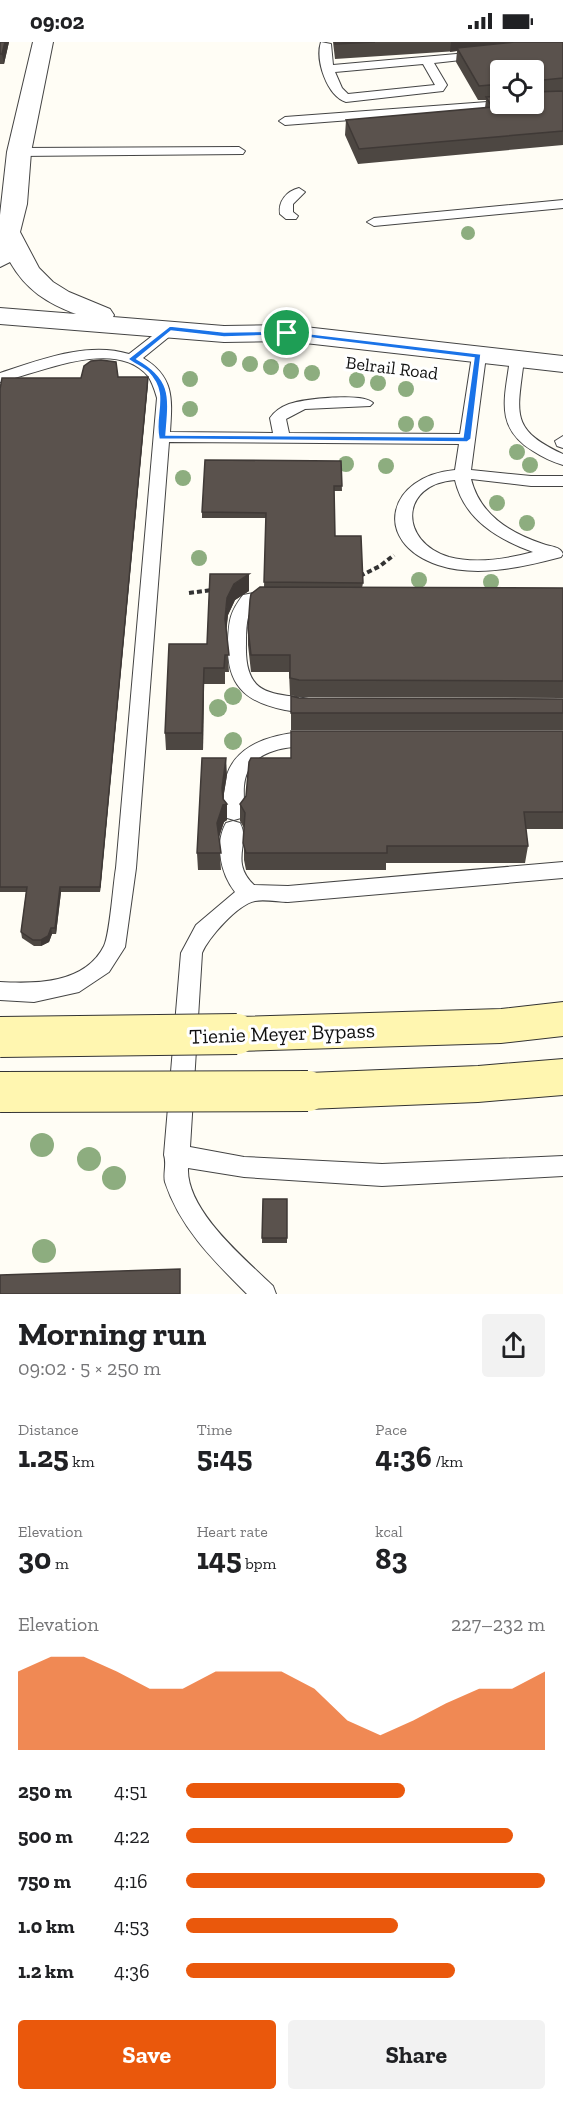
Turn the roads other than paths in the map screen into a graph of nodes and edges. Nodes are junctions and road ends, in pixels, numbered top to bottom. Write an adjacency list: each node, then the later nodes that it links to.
1 (44, 42): 9 (street)
2 (326, 44): 5 (lane)
3 (494, 53): 4 (lane)
4 (427, 60): 5 (lane); 5 (lane)
5 (329, 69)
6 (490, 105): 7 (lane)
7 (285, 121)
8 (239, 151): 9 (lane)
9 (10, 153): 14 (street)
10 (299, 192): 12 (lane)
11 (563, 204): 13 (lane)
12 (291, 216)
13 (374, 222)
14 (8, 233): 15 (street); 17 (street)
15 (0, 259)
16 (0, 316): 17 (street, Belrail Road)
17 (123, 325): 18 (street, Belrail Road)
18 (170, 329): 19 (lane); 21 (street, Belrail Road)
19 (132, 359): 23 (lane); 26 (lane)
20 (563, 364): 22 (street, Belrail Road)
21 (477, 367): 22 (street, Belrail Road); 28 (lane)
22 (516, 371): 24 (street, Belrail Road); 29 (lane)
23 (0, 378)
24 (563, 387)
25 (364, 403): 27 (lane)
26 (162, 437): 27 (lane); 38 (lane)
27 (282, 438): 28 (lane)
28 (467, 439): 30 (lane)
29 (563, 460)
30 (462, 475): 31 (lane); 32 (lane); 32 (lane)
31 (563, 481)
32 (558, 553)
33 (292, 596): 34 (lane)
34 (335, 707)
35 (333, 739): 37 (lane)
36 (563, 870): 37 (lane)
37 (249, 893): 43 (lane)
38 (0, 991)
39 (563, 1019): 40 (main road, Tienie Meyer Bypass, bridge)
40 (0, 1037)
41 (563, 1077): 42 (main road, bridge)
42 (0, 1092)
43 (176, 1155): 44 (lane); 45 (lane)
44 (563, 1166)
45 (264, 1294)

